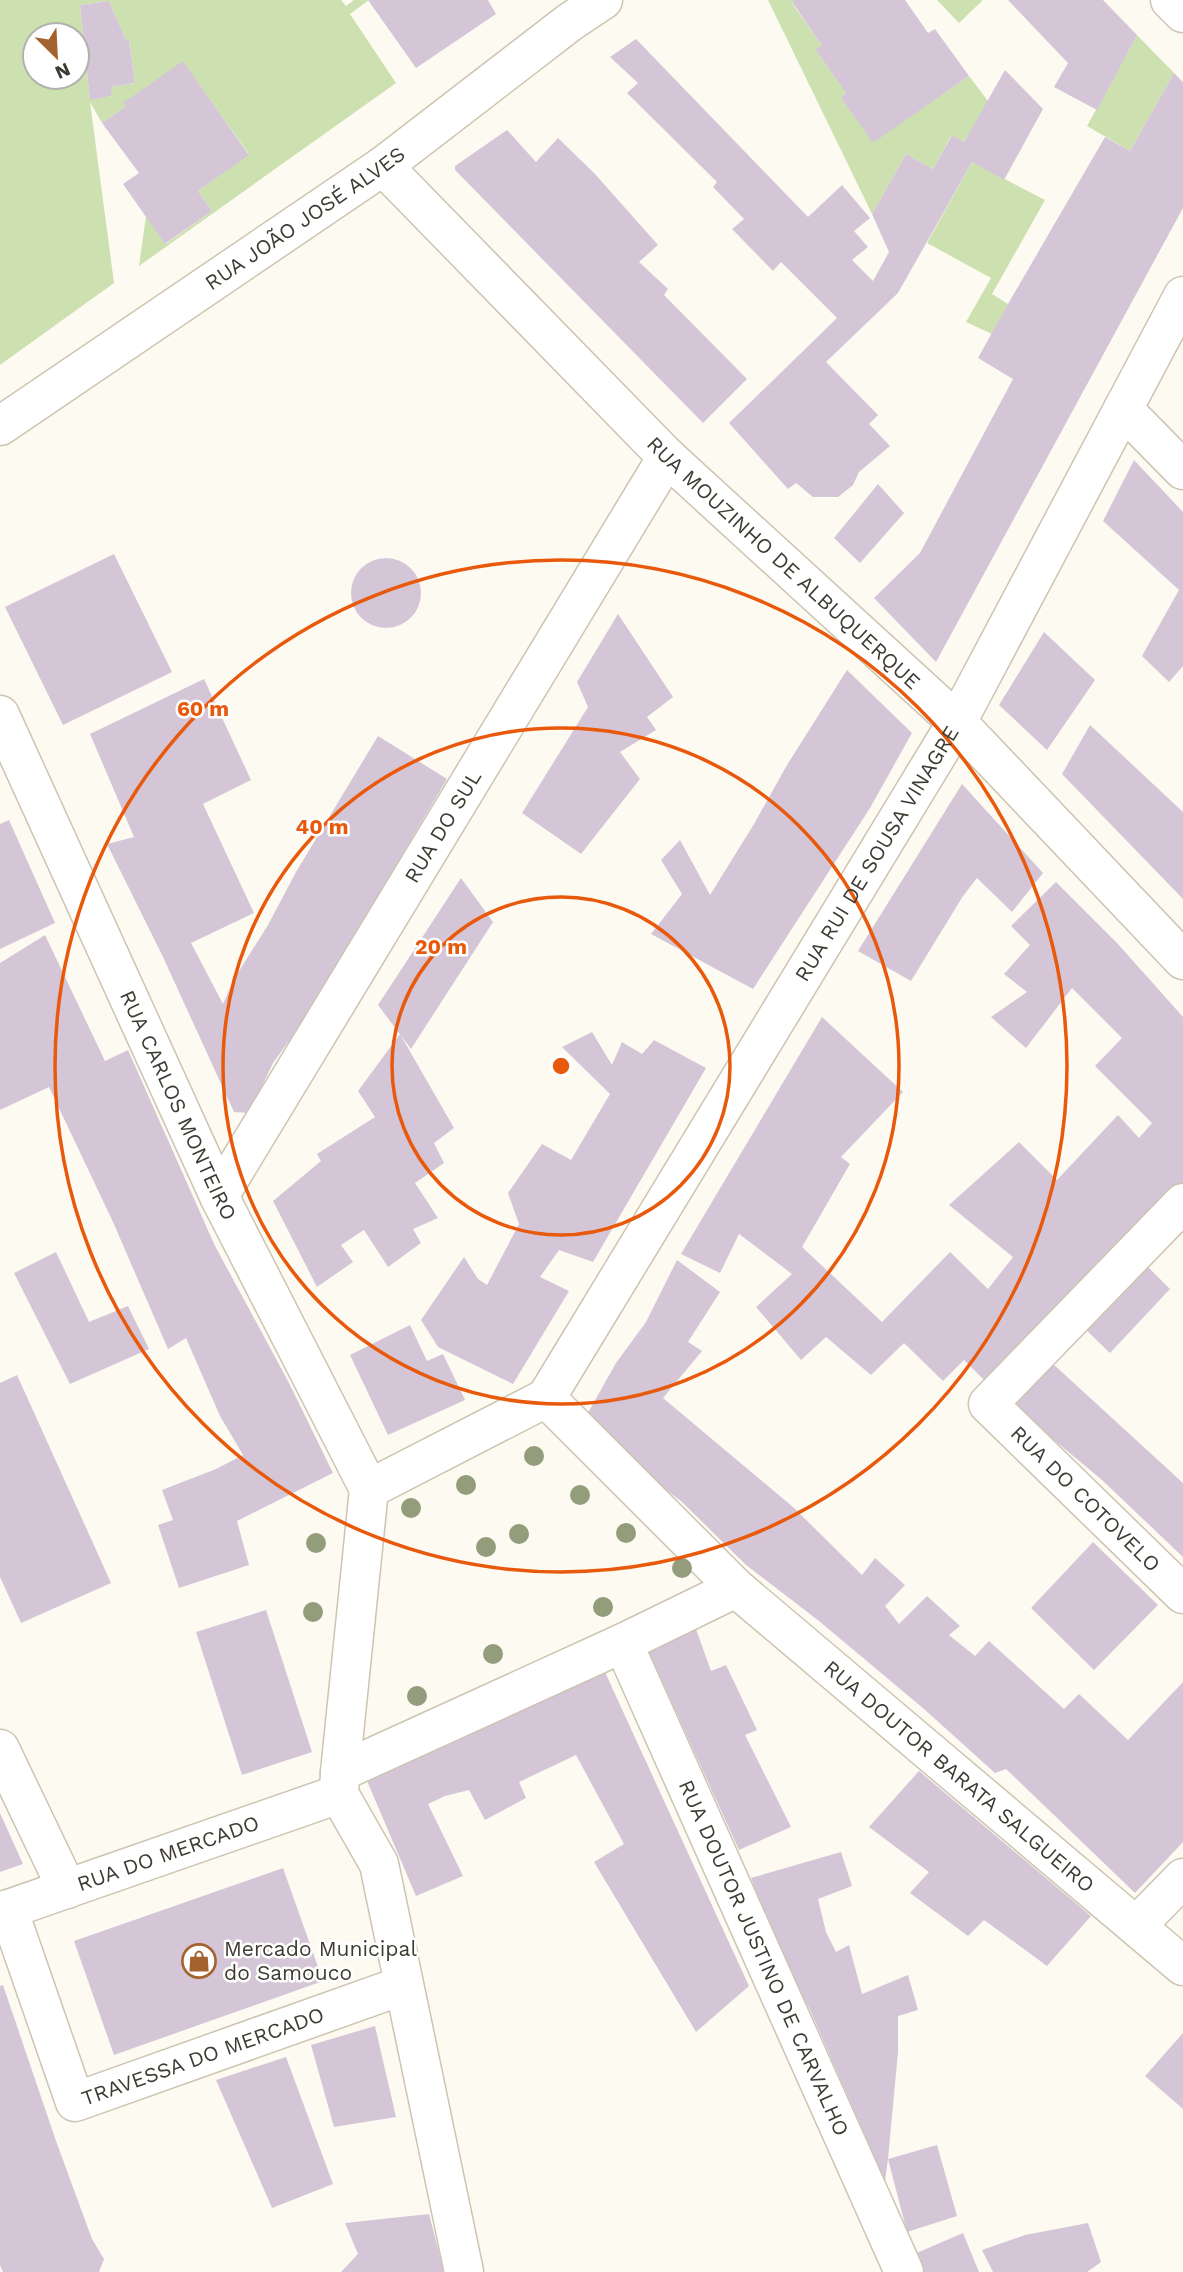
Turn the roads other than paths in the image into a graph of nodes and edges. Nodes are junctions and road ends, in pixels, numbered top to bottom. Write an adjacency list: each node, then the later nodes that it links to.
1 (603, 0): 3 (street, RUA JOÃO JOSÉ ALVES)
2 (1170, 0): 4 (street)
3 (564, 11): 5 (street, RUA JOÃO JOSÉ ALVES)
4 (1183, 13)
5 (383, 166): 8 (street, RUA JOÃO JOSÉ ALVES); 9 (street, RUA MOUZINHO DE ALBUQUERQUE)
6 (1183, 296): 7 (street, RUA RUI DE SOUSA VINAGRE)
7 (1123, 409): 10 (street); 12 (street, RUA RUI DE SOUSA VINAGRE)
8 (0, 426)
9 (667, 457): 12 (street, RUA MOUZINHO DE ALBUQUERQUE); 14 (street, RUA DO SUL)
10 (1183, 470)
11 (0, 715): 14 (street, RUA CARLOS MONTEIRO)
12 (957, 722): 13 (street, RUA MOUZINHO DE ALBUQUERQUE); 16 (street, RUA RUI DE SOUSA VINAGRE)
13 (1183, 960)
14 (219, 1196): 17 (street, RUA CARLOS MONTEIRO)
15 (1183, 1203): 19 (street, RUA DO COTOVELO)
16 (546, 1398): 17 (street); 18 (street, RUA DOUTOR BARATA SALGUEIRO)
17 (369, 1489): 22 (street)
18 (736, 1588): 20 (street, RUA DO MERCADO); 26 (street, RUA DOUTOR BARATA SALGUEIRO)
19 (1183, 1594)
20 (624, 1643): 22 (street, RUA DO MERCADO); 30 (street, RUA DOUTOR JUSTINO DE CARVALHO)
21 (0, 1749): 24 (street)
22 (340, 1783): 24 (street, RUA DO MERCADO); 28 (street)
23 (1183, 1878): 26 (street)
24 (67, 1889): 25 (street, RUA DO MERCADO)
25 (4, 1911): 28 (street, TRAVESSA DO MERCADO)
26 (1137, 1925): 27 (street, RUA DOUTOR BARATA SALGUEIRO)
27 (1183, 1966)
28 (404, 1985): 29 (street)
29 (464, 2272)
30 (904, 2272)

